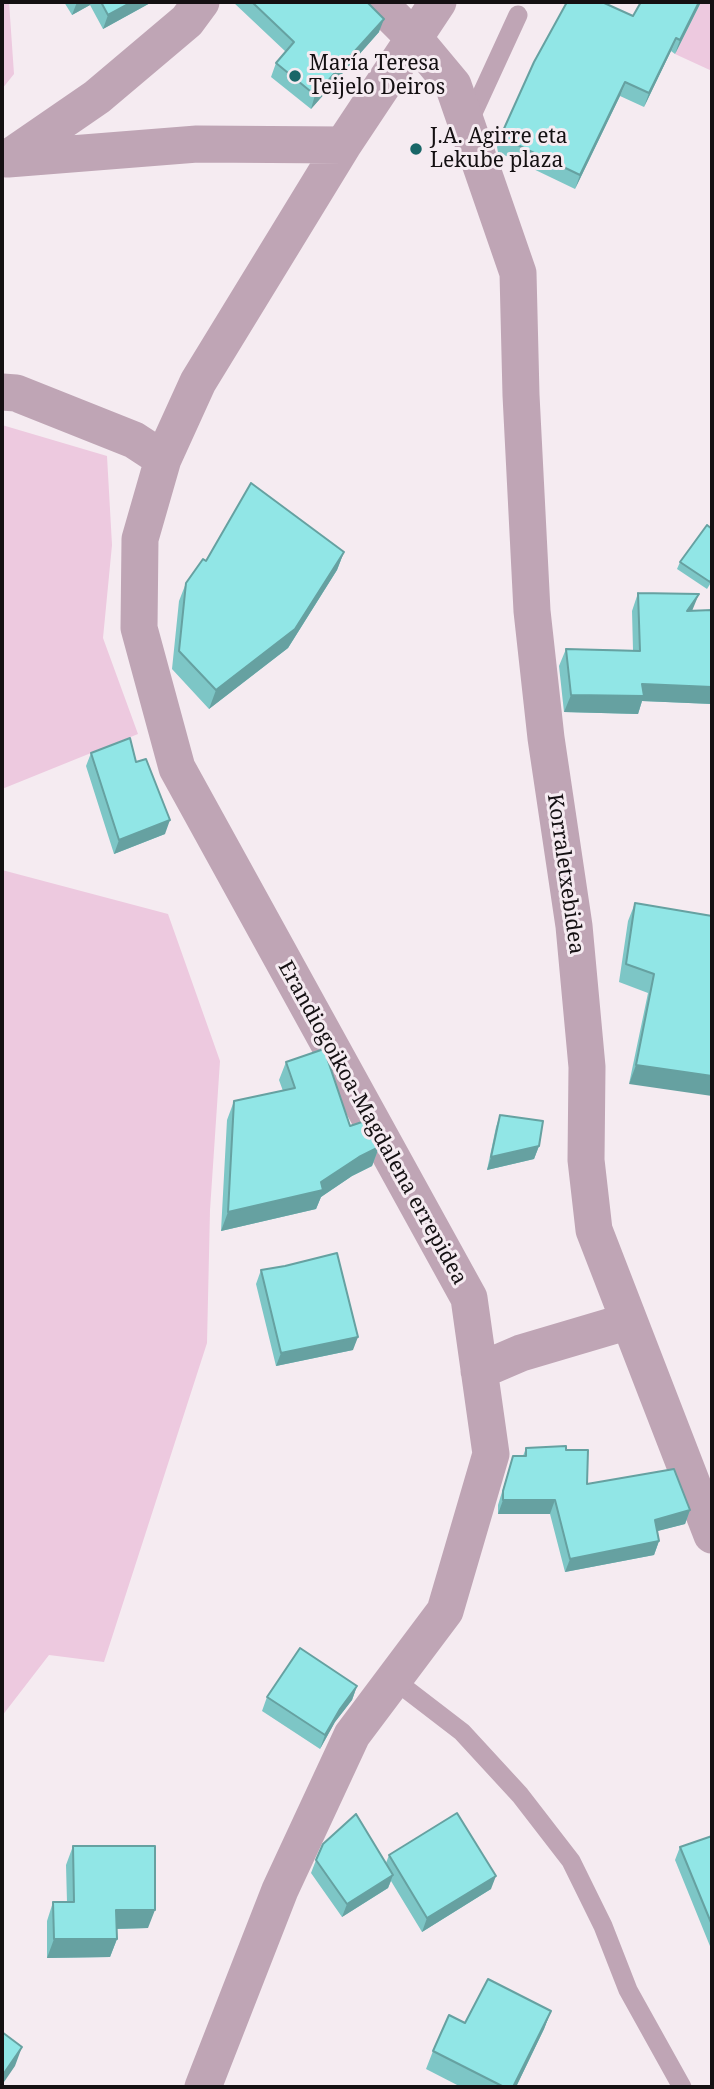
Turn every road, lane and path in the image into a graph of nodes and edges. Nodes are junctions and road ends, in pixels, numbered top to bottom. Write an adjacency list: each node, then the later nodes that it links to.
1 (201, 2): 8 (street)
2 (378, 2): 5 (street, Korraletxebidea)
3 (438, 2): 5 (street, Erandiogoikoa-Magdalena errepidea)
4 (517, 15): 6 (lane)
5 (413, 37): 6 (street, Korraletxebidea); 7 (street, Erandiogoikoa-Magdalena errepidea)
6 (467, 126): 11 (street, Korraletxebidea)
7 (343, 145): 8 (street); 10 (street, Erandiogoikoa-Magdalena errepidea)
8 (5, 160)
9 (2, 392): 10 (street)
10 (163, 459): 12 (street, Erandiogoikoa-Magdalena errepidea)
11 (629, 1321): 12 (street); 13 (street, Korraletxebidea)
12 (479, 1371): 14 (street, Erandiogoikoa-Magdalena errepidea)
13 (712, 1535)
14 (393, 1679): 15 (street, Erandiogoikoa-Magdalena errepidea); 16 (lane)
15 (203, 2087)
16 (682, 2087)

